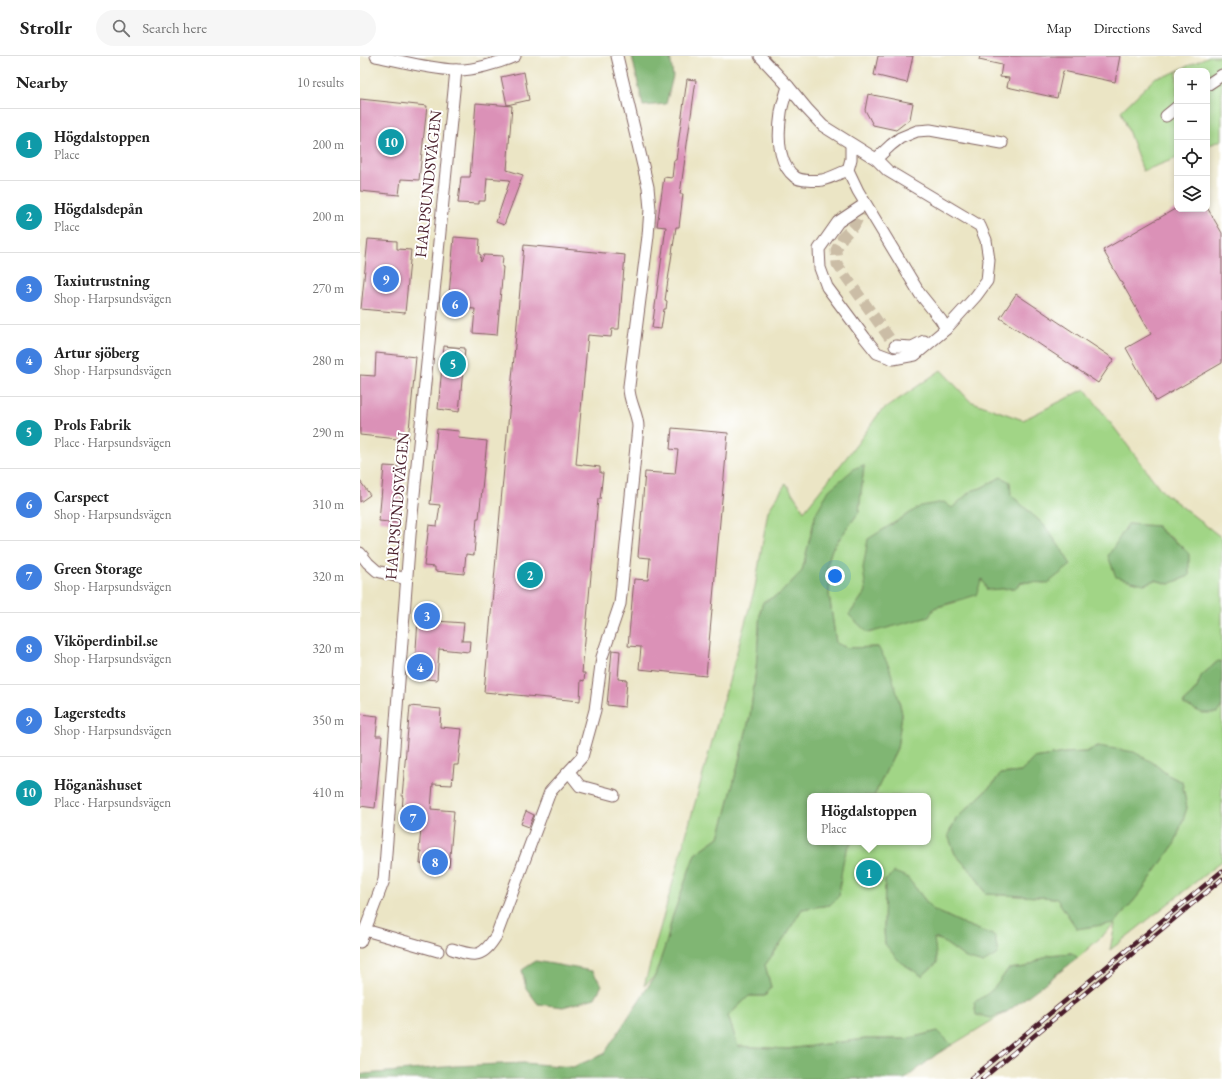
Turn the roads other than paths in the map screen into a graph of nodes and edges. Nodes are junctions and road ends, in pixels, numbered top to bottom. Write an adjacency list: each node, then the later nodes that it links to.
1 (376, 56): 5 (street)
2 (515, 56): 5 (street)
3 (617, 56): 20 (street)
4 (760, 56): 8 (street)
5 (456, 70): 19 (street, HARPSUNDSVÄGEN)
6 (1222, 74): 7 (street)
7 (1210, 83)
8 (788, 86): 12 (street); 14 (street)
9 (1174, 109): 10 (street)
10 (1166, 116)
11 (1002, 143): 13 (street)
12 (851, 144): 13 (street); 14 (street)
13 (876, 159): 16 (street)
14 (848, 170): 15 (street)
15 (865, 204): 16 (street); 16 (street)
16 (946, 329): 17 (street)
17 (895, 346)
18 (360, 553): 19 (street)
19 (406, 579): 22 (street, HARPSUNDSVÄGEN)
20 (569, 772): 21 (street); 24 (street)
21 (614, 795)
22 (365, 930): 23 (street, HARPSUNDSVÄGEN); 25 (street)
23 (360, 942)
24 (452, 949)
25 (438, 951)

